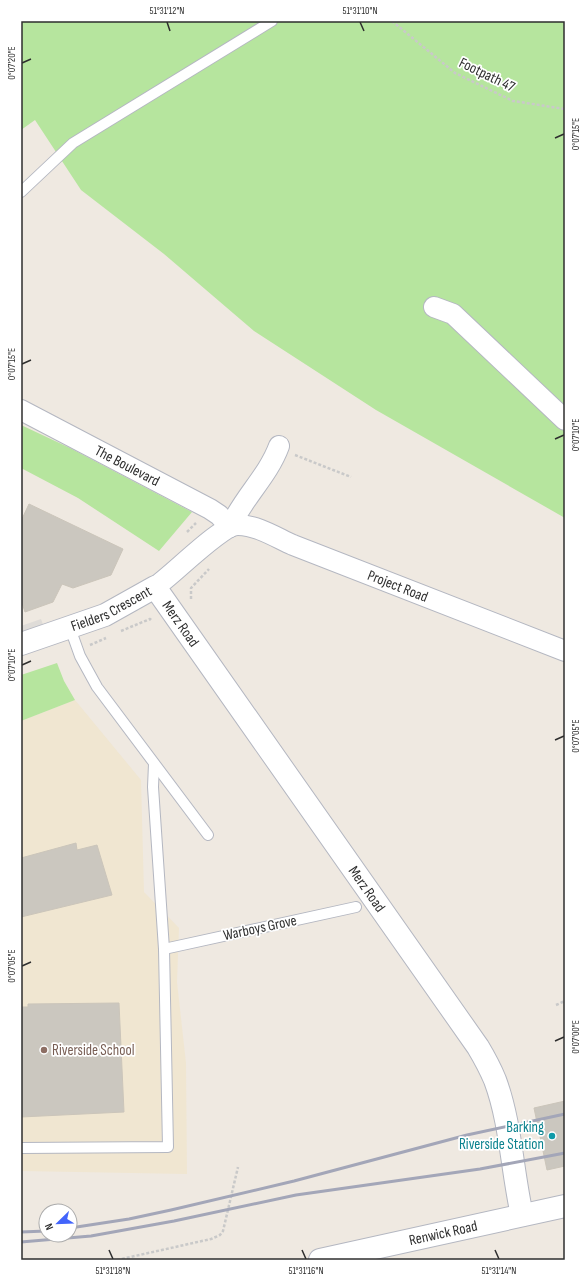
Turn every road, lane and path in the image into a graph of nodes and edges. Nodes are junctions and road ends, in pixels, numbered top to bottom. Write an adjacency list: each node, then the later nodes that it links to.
1 (272, 21): 4 (lane)
2 (392, 21): 3 (path, Footpath 47)
3 (565, 109)
4 (21, 192)
5 (434, 307): 7 (street)
6 (21, 410): 10 (street, The Boulevard)
7 (565, 420)
8 (278, 448): 9 (path); 10 (street)
9 (351, 477)
10 (230, 527): 12 (street, Fielders Crescent); 16 (street, Project Road)
11 (208, 570): 13 (path)
12 (155, 587): 14 (street, Fielders Crescent); 26 (street, Merz Road)
13 (191, 593)
14 (70, 628): 15 (street, Fielders Crescent); 17 (lane)
15 (21, 644)
16 (565, 652)
17 (154, 764): 18 (lane); 20 (lane)
18 (208, 835)
19 (356, 907): 20 (lane, Warboys Grove)
20 (164, 949): 23 (lane)
21 (565, 1001): 22 (path)
22 (556, 1005)
23 (21, 1148)
24 (238, 1167): 27 (path)
25 (565, 1206): 26 (street, Renwick Road)
26 (522, 1216): 28 (street, Renwick Road)
27 (117, 1260)
28 (320, 1260)

